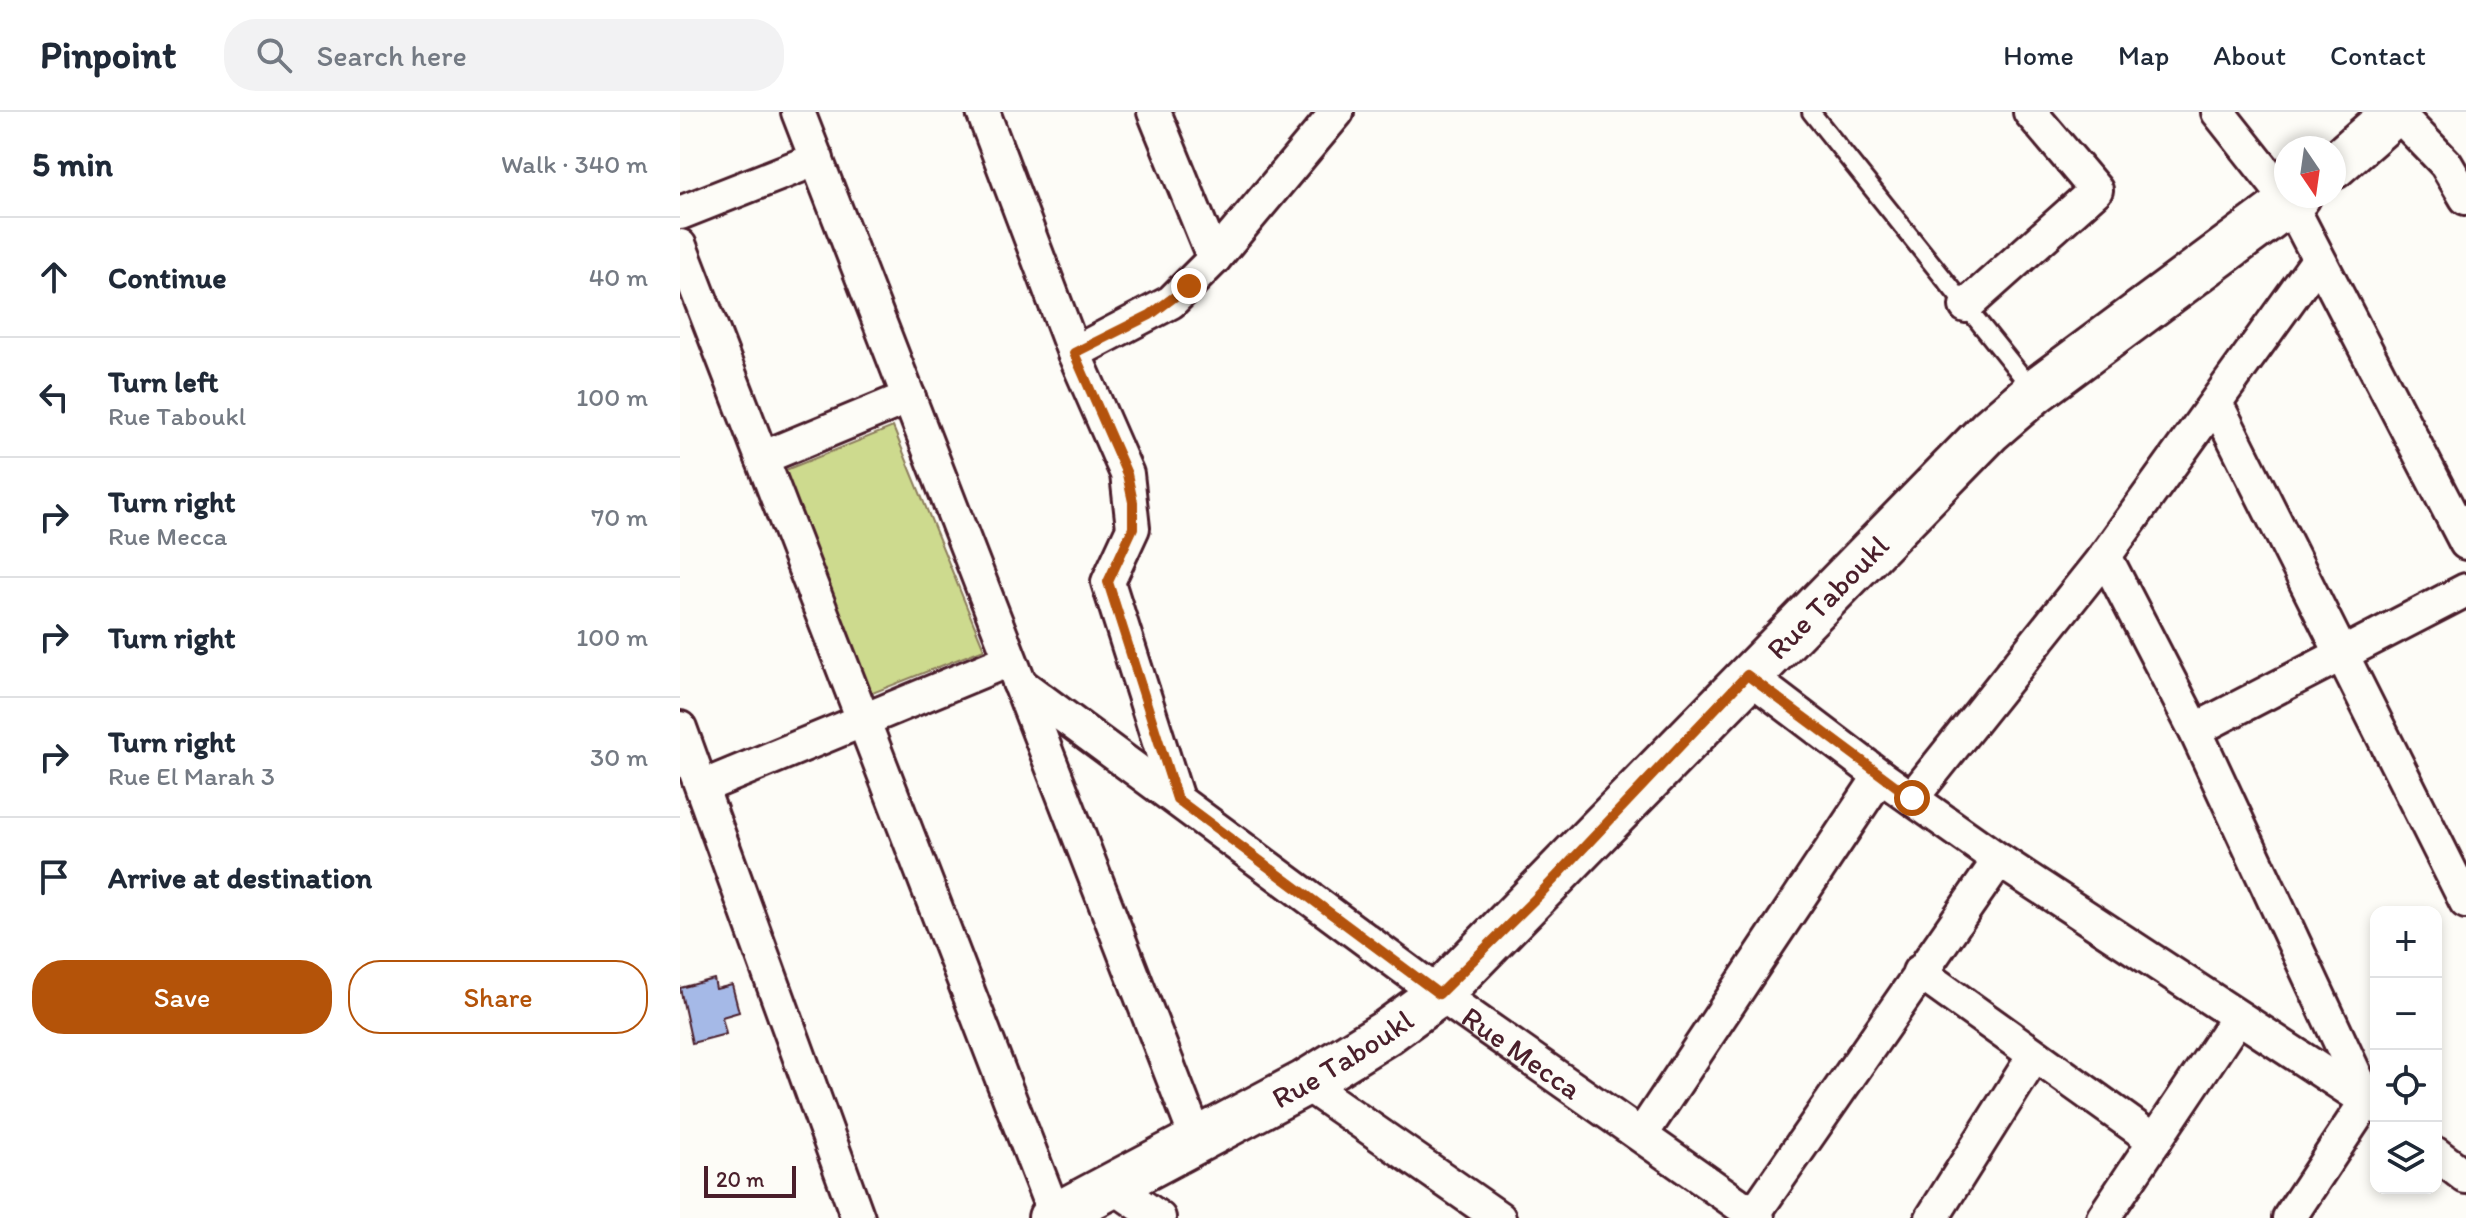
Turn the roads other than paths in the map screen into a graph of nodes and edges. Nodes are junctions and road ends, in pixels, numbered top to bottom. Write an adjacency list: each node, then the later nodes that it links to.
1 (798, 112): 10 (street)
2 (983, 112): 20 (street)
3 (1154, 112): 17 (street)
4 (1337, 112): 17 (street)
5 (1811, 112): 19 (lane)
6 (2030, 112): 19 (street)
7 (2218, 112): 11 (street)
8 (2396, 112): 9 (street); 12 (street)
9 (2346, 156)
10 (817, 159): 15 (street); 22 (street)
11 (2274, 176)
12 (2466, 198)
13 (2282, 208): 21 (street, Rue Taboukl)
14 (2298, 208): 18 (street)
15 (680, 213)
16 (680, 246): 24 (street)
17 (1214, 259): 20 (street)
18 (2318, 260): 23 (street); 25 (street)
19 (1966, 306): 21 (lane)
20 (1074, 353): 37 (street)
21 (2034, 392): 30 (street, Rue Taboukl)
22 (909, 397): 24 (street); 29 (street)
23 (2216, 403): 26 (street); 28 (street)
24 (762, 458): 31 (street)
25 (2466, 543)
26 (2105, 556): 33 (street); 36 (street)
27 (2466, 590): 28 (street)
28 (2343, 655): 33 (street); 39 (street)
29 (1014, 671): 31 (street); 37 (street, Rue Mecca); 49 (street)
30 (1747, 675): 34 (street); 41 (street, Rue Taboukl)
31 (860, 720): 35 (street); 55 (street)
32 (680, 728): 35 (street)
33 (2195, 730): 45 (street)
34 (1880, 776): 36 (street); 48 (street)
35 (702, 787): 56 (street)
36 (1912, 798): 38 (street)
37 (1177, 799): 41 (street, Rue Mecca)
38 (1999, 860): 40 (street); 42 (street)
39 (2466, 902)
40 (1919, 972): 43 (street); 54 (street)
41 (1439, 994): 44 (street, Rue Taboukl); 48 (street, Rue Mecca)
42 (2237, 1018): 46 (street); 50 (street)
43 (2034, 1056): 50 (street); 59 (street)
44 (1305, 1083): 49 (street, Rue Taboukl); 58 (street)
45 (2370, 1102)
46 (2370, 1103)
47 (2370, 1105): 61 (street)
48 (1642, 1134): 54 (street, Rue Mecca)
49 (1197, 1140): 53 (street, Rue Taboukl)
50 (2155, 1141): 60 (street)
51 (2442, 1159): 52 (street)
52 (2466, 1177)
53 (1110, 1184): 55 (street, Rue Taboukl); 57 (street)
54 (1755, 1216)
55 (1053, 1217)
56 (858, 1218)
57 (1159, 1218)
58 (1499, 1218)
59 (1932, 1218)
60 (2103, 1218)
61 (2289, 1218)

